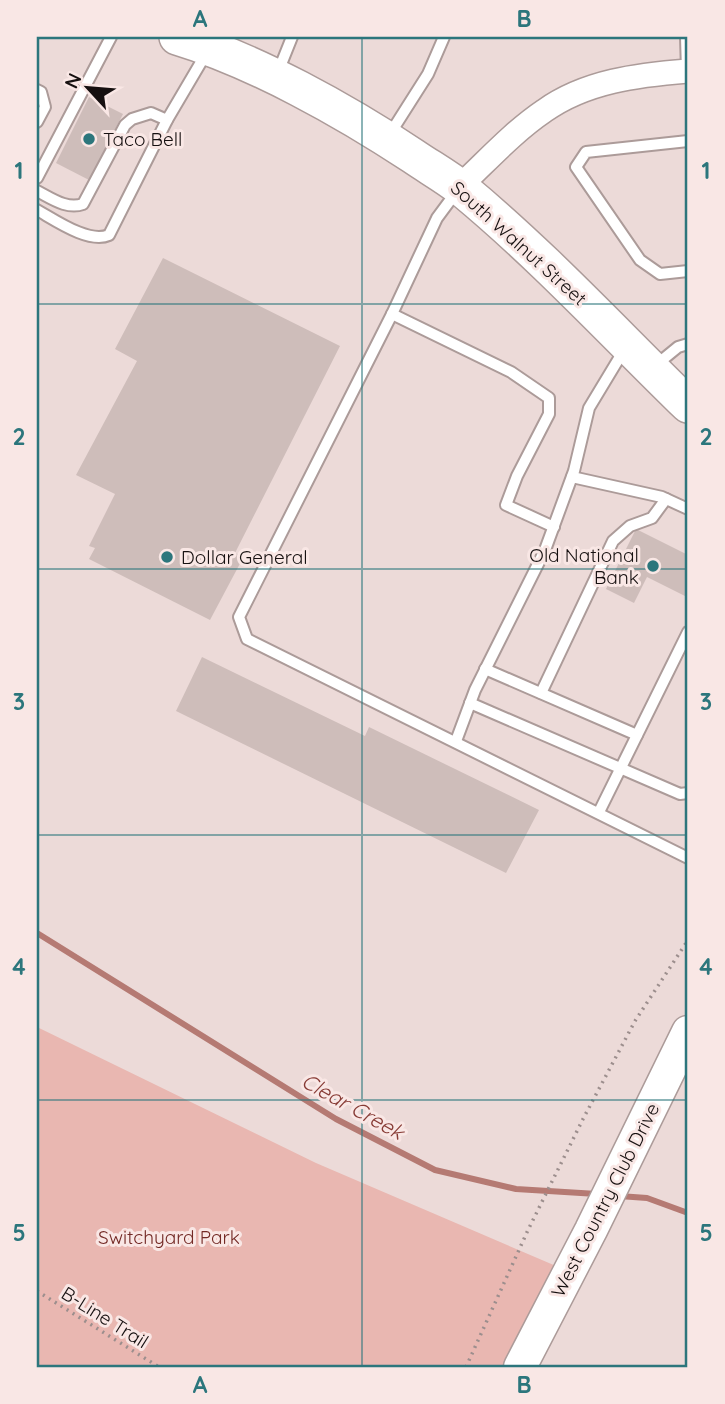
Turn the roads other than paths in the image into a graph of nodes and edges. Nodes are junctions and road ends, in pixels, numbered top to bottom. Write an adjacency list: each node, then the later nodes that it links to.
1 (111, 37): 14 (lane)
2 (177, 37): 6 (main road, South Walnut Street)
3 (292, 37): 8 (lane)
4 (444, 37): 12 (lane)
5 (686, 37): 7 (lane)
6 (212, 43): 8 (main road, South Walnut Street); 10 (lane)
7 (688, 71): 15 (street)
8 (276, 78): 12 (main road, South Walnut Street)
9 (37, 90): 11 (lane)
10 (167, 120): 16 (lane); 17 (lane)
11 (37, 122)
12 (387, 139): 15 (main road, South Walnut Street)
13 (688, 141): 18 (lane)
14 (37, 178)
15 (459, 187): 19 (lane); 20 (main road, South Walnut Street)
16 (37, 191)
17 (37, 210)
18 (688, 271)
19 (392, 314): 27 (lane); 33 (lane)
20 (627, 344): 22 (main road, South Walnut Street); 24 (lane)
21 (688, 344): 22 (lane)
22 (651, 369): 23 (main road, South Walnut Street)
23 (688, 405)
24 (572, 477): 25 (lane); 27 (lane)
25 (666, 499): 26 (lane); 30 (lane)
26 (688, 509)
27 (554, 527): 29 (lane)
28 (687, 637): 32 (lane)
29 (485, 669): 30 (lane); 31 (lane)
30 (541, 693): 32 (lane)
31 (470, 703): 33 (lane); 34 (lane)
32 (637, 735): 34 (lane)
33 (456, 741): 36 (lane)
34 (621, 767): 35 (lane); 36 (lane)
35 (685, 795)
36 (599, 812): 37 (lane)
37 (688, 858)
38 (688, 1032): 39 (main road, West Country Club Drive)
39 (520, 1367)

